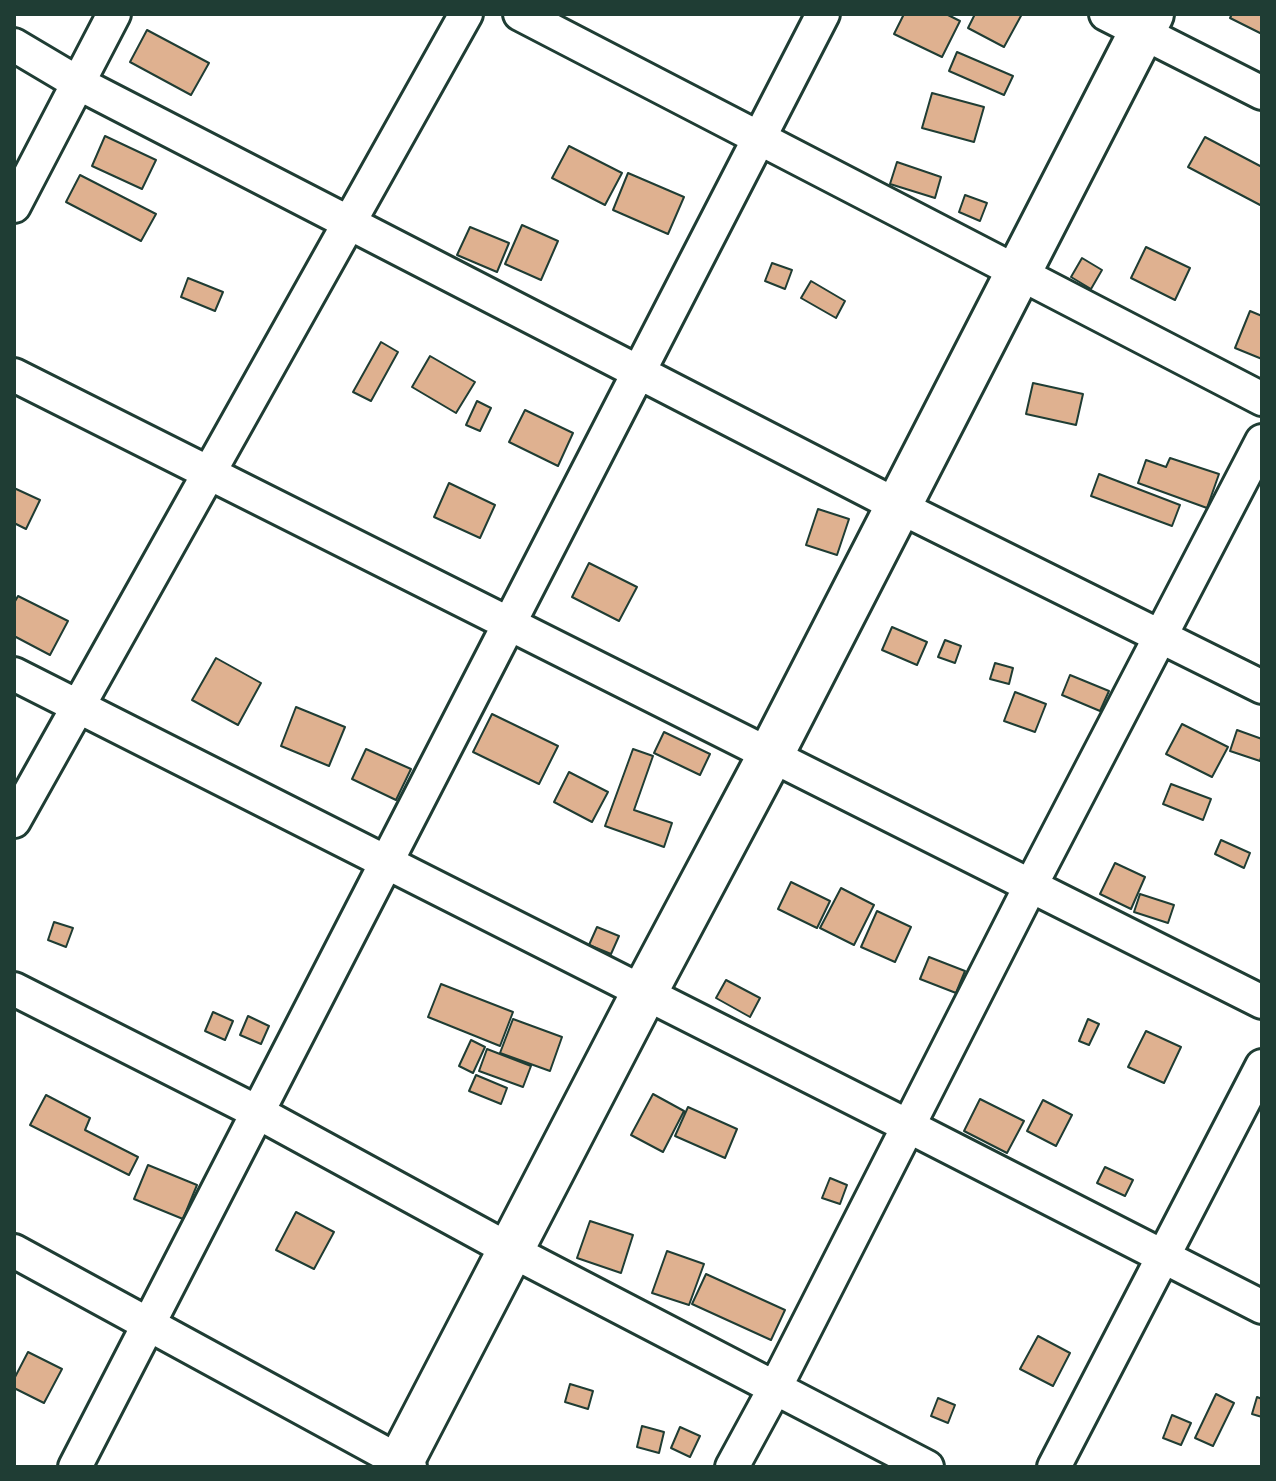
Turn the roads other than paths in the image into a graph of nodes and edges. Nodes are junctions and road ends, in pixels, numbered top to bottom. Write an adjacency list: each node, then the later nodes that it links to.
1 (114, 14): 7 (street)
2 (466, 14): 11 (street)
3 (520, 14): 9 (street)
4 (823, 14): 9 (street)
5 (1133, 20): 8 (street); 12 (main road)
6 (14, 45): 7 (street)
7 (78, 83): 10 (street); 11 (street)
8 (1262, 93)
9 (759, 137): 12 (street); 13 (street)
10 (14, 206)
11 (349, 223): 13 (street); 17 (street)
12 (1017, 273): 15 (street); 18 (main road)
13 (638, 373): 18 (street); 19 (street)
14 (14, 375): 17 (street)
15 (1262, 399)
16 (1262, 441): 20 (street)
17 (209, 473): 19 (street); 23 (street)
18 (898, 506): 20 (street); 24 (main road)
19 (508, 625): 24 (street); 26 (street)
20 (1161, 636): 22 (street); 27 (street)
21 (14, 674): 23 (street)
22 (1262, 687)
23 (78, 706): 25 (street); 26 (street)
24 (770, 756): 27 (street); 29 (main road)
25 (14, 821)
26 (386, 862): 29 (street); 32 (street)
27 (1031, 885): 30 (street); 33 (street)
28 (14, 989): 32 (street)
29 (644, 993): 33 (street); 34 (main road)
30 (1262, 1002)
31 (1262, 1066): 36 (street)
32 (257, 1112): 34 (street); 38 (street)
33 (908, 1126): 36 (street); 39 (street)
34 (510, 1250): 39 (street); 40 (main road)
35 (14, 1251): 38 (street)
36 (1164, 1256): 37 (street); 44 (street)
37 (1262, 1307)
38 (149, 1323): 40 (street); 41 (street)
39 (775, 1388): 42 (street); 43 (street)
40 (403, 1465)
41 (75, 1467)
42 (732, 1467)
43 (927, 1467)
44 (1054, 1467)

